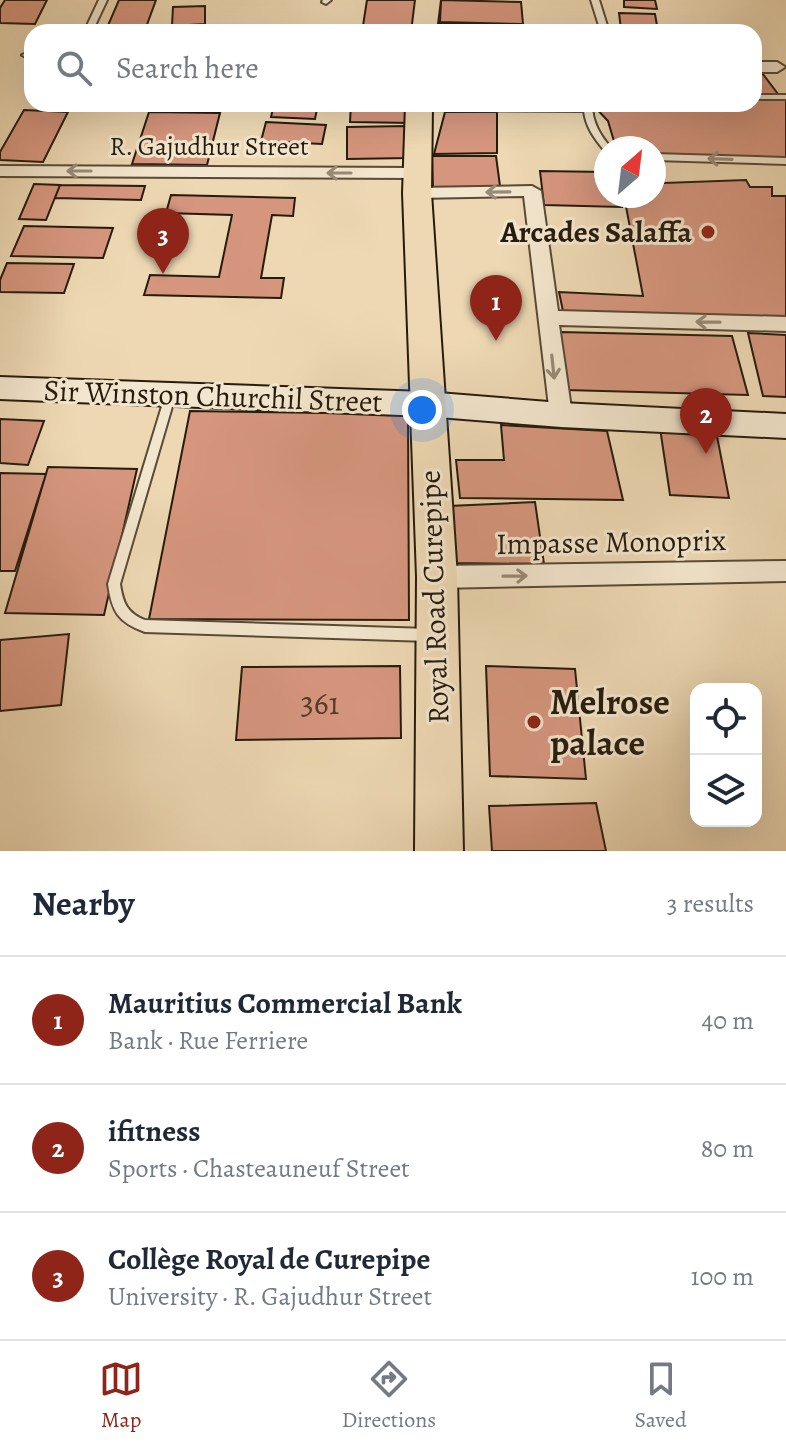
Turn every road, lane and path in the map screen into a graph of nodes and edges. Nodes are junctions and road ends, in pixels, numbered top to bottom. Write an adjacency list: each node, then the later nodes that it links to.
1 (103, 0): 4 (lane)
2 (428, 0): 5 (main road)
3 (595, 0): 6 (lane)
4 (92, 24)
5 (425, 24)
6 (602, 24)
7 (762, 67): 8 (street)
8 (777, 67)
9 (762, 97): 10 (lane)
10 (786, 97)
11 (419, 112): 17 (main road, Royal Road Curepipe)
12 (589, 112): 13 (lane)
13 (597, 136)
14 (666, 157): 15 (lane, one-way to 14)
15 (786, 161)
16 (0, 171): 17 (street, R. Gajudhur Street, one-way to 16)
17 (417, 183): 18 (street, R. Gajudhur Street, one-way to 17); 22 (main road, Royal Road Curepipe)
18 (548, 318): 19 (street, one-way to 18); 23 (street, one-way to 23)
19 (786, 324)
20 (0, 388): 21 (street, Sir Winston Churchil Street)
21 (172, 393): 22 (street, Sir Winston Churchil Street); 27 (lane)
22 (426, 404): 23 (street, Sir Winston Churchil Street); 26 (main road, Royal Road Curepipe)
23 (561, 415): 24 (street, Sir Winston Churchil Street)
24 (786, 426)
25 (786, 571): 26 (street, Impasse Monoprix, one-way to 25)
26 (437, 577): 27 (main road, Royal Road Curepipe)
27 (438, 635): 28 (main road, Royal Road Curepipe)
28 (439, 851)

